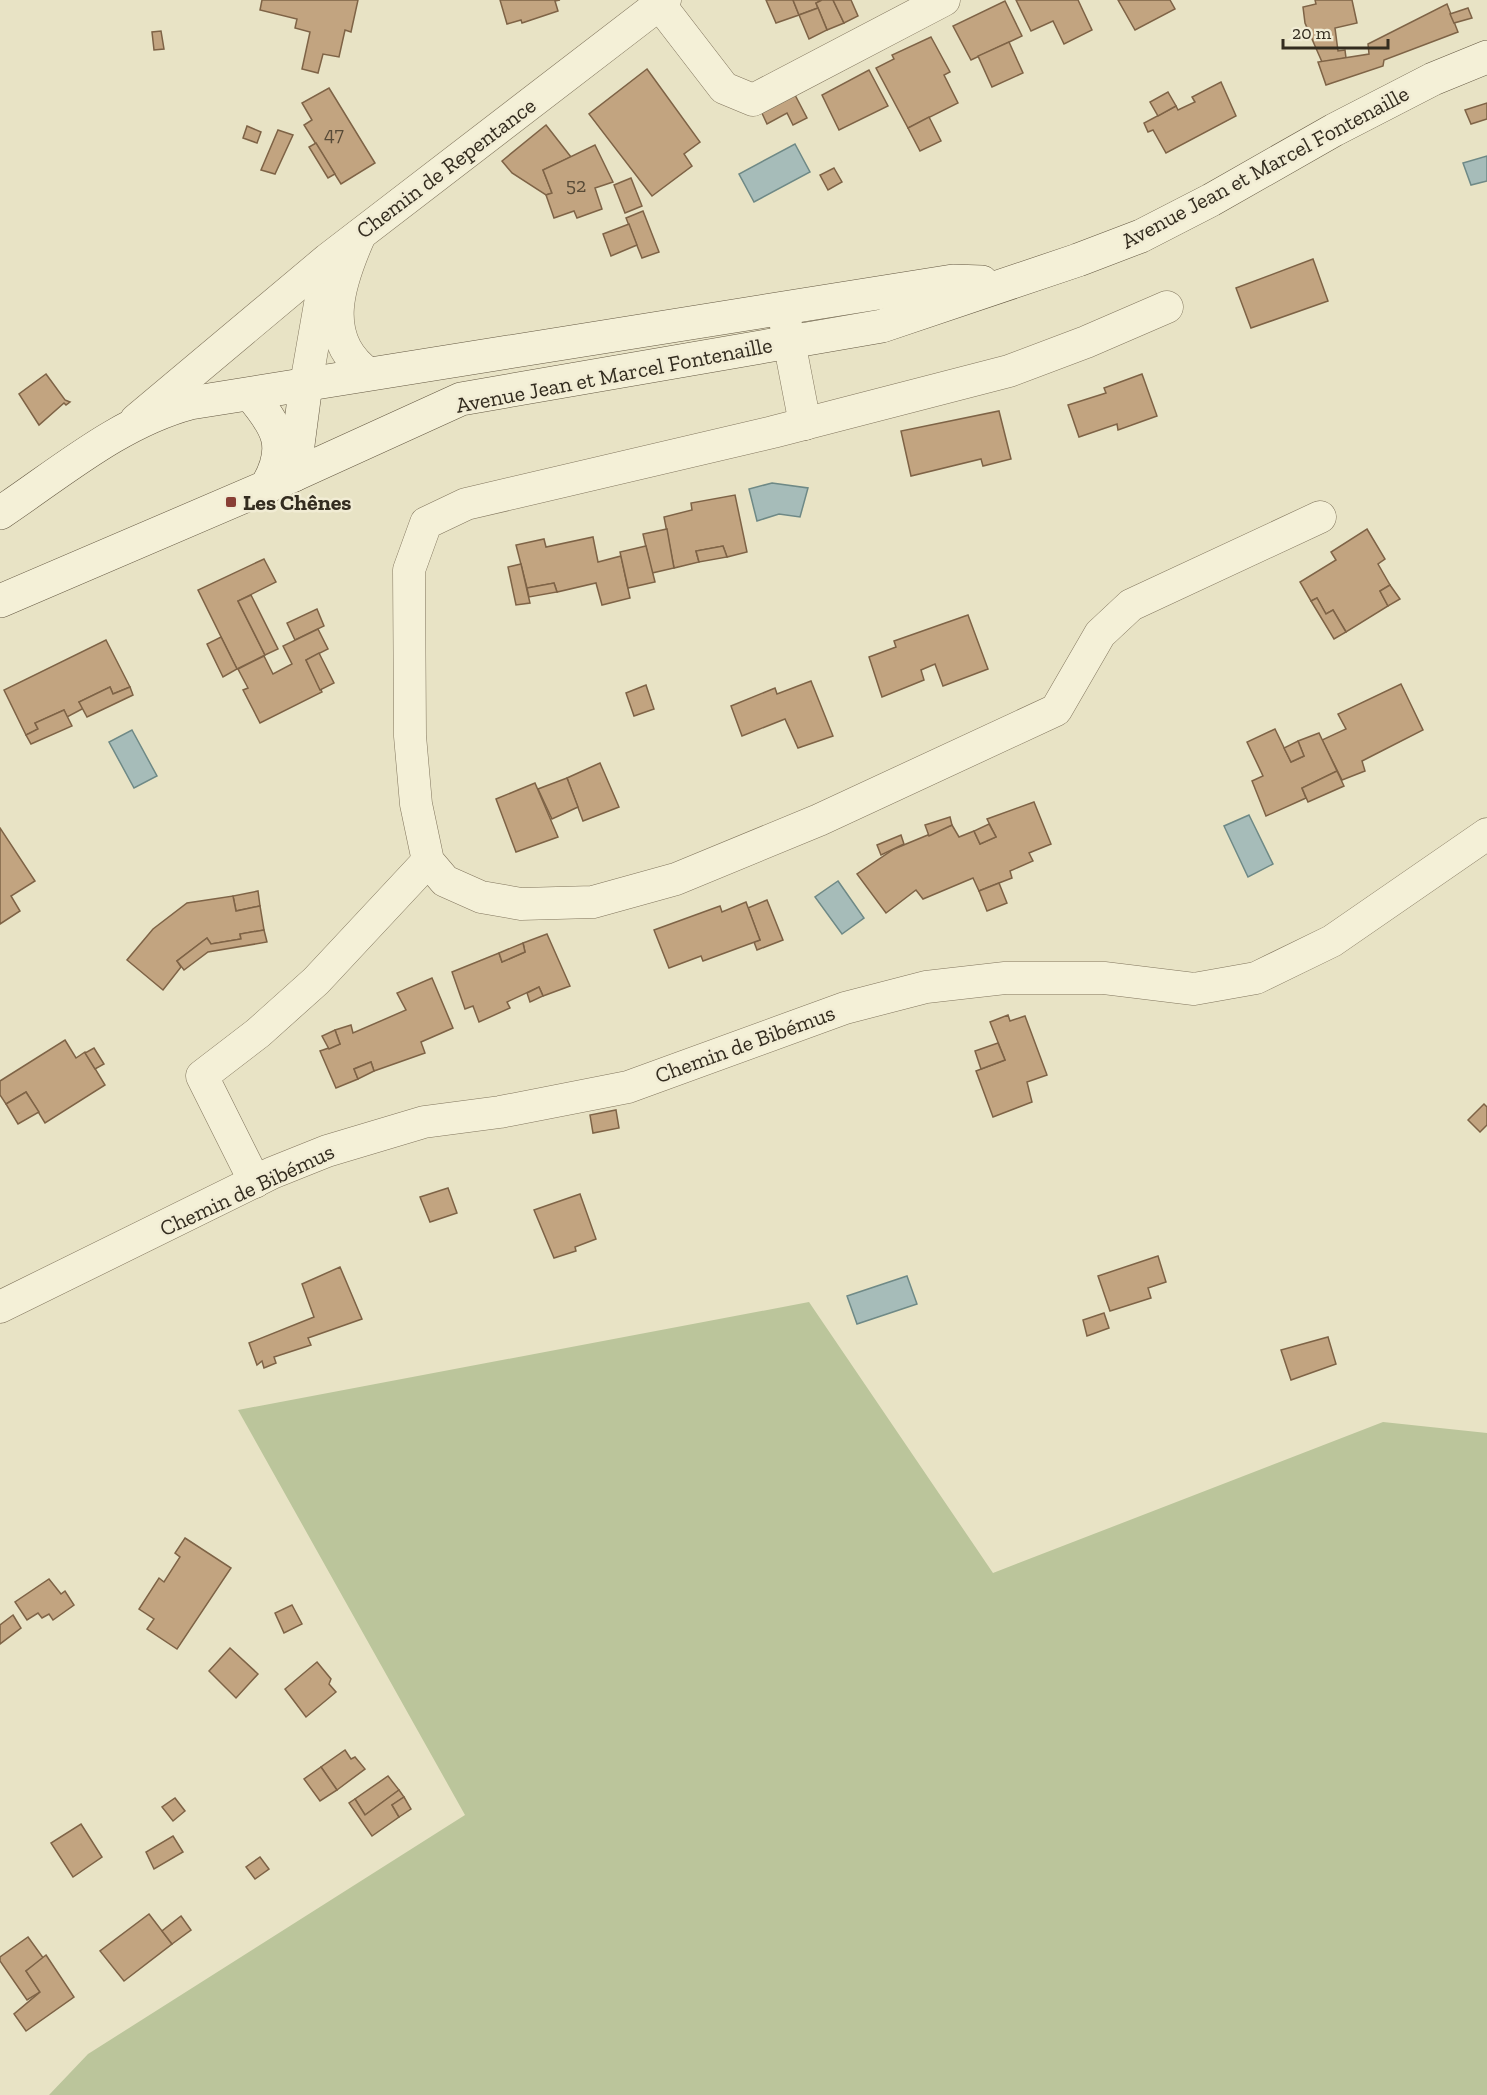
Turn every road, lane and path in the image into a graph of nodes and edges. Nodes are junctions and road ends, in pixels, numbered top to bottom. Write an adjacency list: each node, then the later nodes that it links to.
1 (944, 0): 2 (street)
2 (662, 3): 4 (street, Chemin de Repentance)
3 (1487, 57): 6 (main road, Avenue Jean et Marcel Fontenaille)
4 (361, 234): 5 (street, Chemin de Repentance); 10 (street)
5 (328, 259): 11 (street); 14 (street, Chemin de Repentance)
6 (1008, 284): 8 (main road, Avenue Jean et Marcel Fontenaille); 9 (main road, Avenue Jean et Marcel Fontenaille)
7 (1167, 307): 13 (street)
8 (783, 308): 9 (street); 10 (main road, Avenue Jean et Marcel Fontenaille)
9 (789, 342): 13 (street); 15 (main road, Avenue Jean et Marcel Fontenaille)
10 (369, 374): 11 (main road, Avenue Jean et Marcel Fontenaille)
11 (306, 384): 12 (main road, Avenue Jean et Marcel Fontenaille); 15 (main road)
12 (250, 394): 14 (main road, Avenue Jean et Marcel Fontenaille); 15 (main road)
13 (805, 424): 20 (street)
14 (127, 428): 16 (main road, Avenue Jean et Marcel Fontenaille)
15 (280, 481): 18 (main road, Avenue Jean et Marcel Fontenaille)
16 (0, 513)
17 (1320, 517): 20 (street)
18 (0, 601)
19 (1487, 834): 21 (street, Chemin de Bibémus)
20 (428, 861): 21 (street)
21 (255, 1182): 22 (street, Chemin de Bibémus)
22 (0, 1307)

